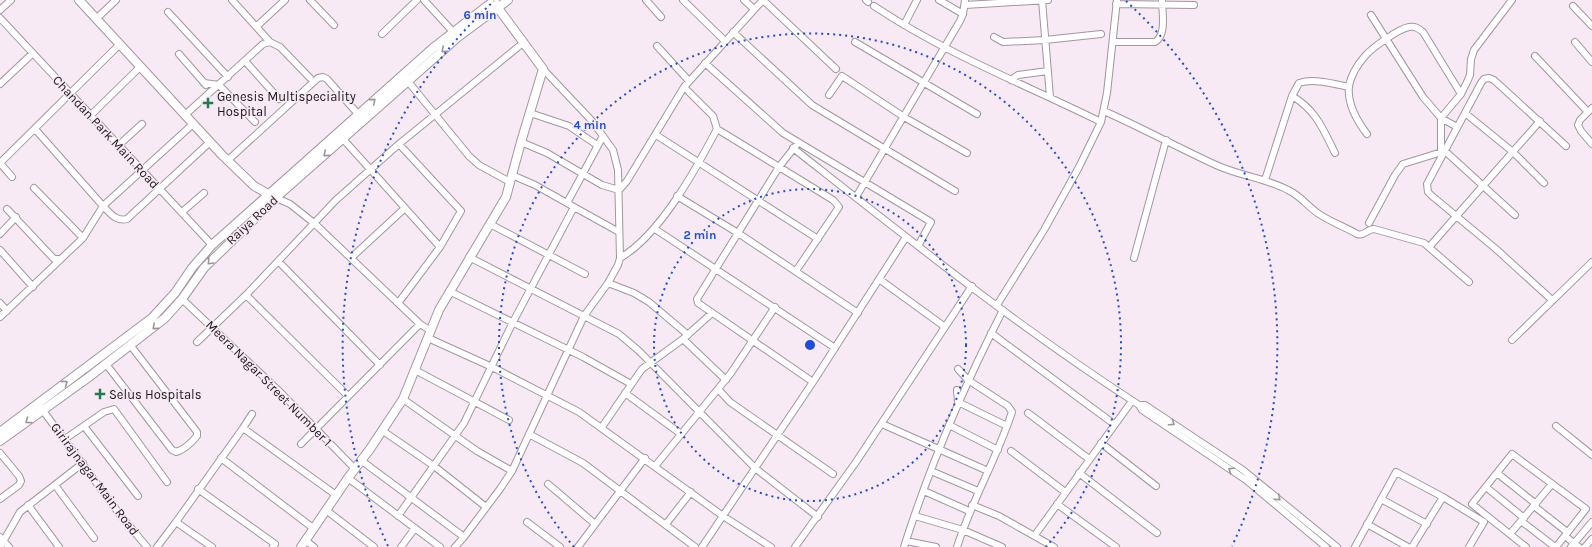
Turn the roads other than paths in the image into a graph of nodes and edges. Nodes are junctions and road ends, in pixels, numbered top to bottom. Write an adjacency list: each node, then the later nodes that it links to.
1 (11, 0): 26 (street)
2 (79, 0): 32 (street)
3 (116, 0): 32 (street)
4 (232, 0): 35 (street)
5 (284, 0): 35 (street)
6 (310, 0): 33 (street)
7 (417, 0): 38 (street)
8 (424, 0): 39 (street)
9 (508, 0): 20 (street, Raiya Road)
10 (646, 0): 30 (street)
11 (683, 0): 44 (street)
12 (744, 0): 25 (street)
13 (763, 0): 25 (street); 62 (street)
14 (917, 0): 34 (street)
15 (939, 0): 28 (street)
16 (1044, 0): 21 (street); 42 (street)
17 (1512, 0): 77 (street)
18 (1117, 2): 19 (street); 47 (street)
19 (1162, 2): 22 (street); 47 (street)
20 (495, 3): 39 (street, Raiya Road); 49 (street)
21 (965, 3): 28 (street)
22 (1194, 5)
23 (874, 6): 34 (street)
24 (1574, 6): 36 (street)
25 (754, 9): 37 (street)
26 (0, 10)
27 (168, 12): 64 (street)
28 (963, 14): 52 (street)
29 (1371, 15): 43 (street)
30 (661, 17)
31 (0, 18): 53 (street, Chandan Park Main Road)
32 (96, 19): 50 (street)
33 (334, 25)
34 (904, 25): 52 (street)
35 (257, 26): 45 (street)
36 (1592, 26)
37 (732, 32): 44 (street); 115 (street)
38 (382, 34)
39 (456, 34): 66 (street, Raiya Road)
40 (1101, 34): 42 (street)
41 (994, 37): 42 (street)
42 (1045, 40): 63 (street)
43 (1386, 40): 74 (street); 77 (street); 92 (street)
44 (725, 41): 59 (street)
45 (270, 42): 57 (street); 65 (street)
46 (855, 42): 70 (street)
47 (1112, 42): 83 (street)
48 (1575, 42): 55 (street)
49 (523, 43): 61 (street); 89 (street)
50 (120, 44): 60 (street); 76 (street)
51 (658, 46): 68 (street)
52 (945, 48): 67 (street); 70 (street)
53 (33, 53): 71 (street); 76 (street, Chandan Park Main Road)
54 (179, 54): 69 (street)
55 (1590, 54): 58 (street)
56 (1536, 56): 82 (street)
57 (245, 61): 64 (street); 81 (street)
58 (1592, 62)
59 (705, 63): 68 (street); 113 (street)
60 (140, 67): 88 (street); 90 (street)
61 (543, 69): 84 (street); 104 (street)
62 (836, 69)
63 (1048, 71): 67 (street); 80 (street)
64 (228, 77): 72 (street)
65 (310, 78)
66 (406, 79): 86 (street, Raiya Road, one-way to 66); 89 (street); 105 (street, Raiya Road)
67 (1011, 80): 80 (street)
68 (689, 81): 73 (street)
69 (204, 83): 72 (street); 75 (street)
70 (924, 83): 87 (street); 91 (street)
71 (0, 84)
72 (219, 84): 75 (street); 94 (street)
73 (684, 87): 100 (street); 103 (street)
74 (1349, 87): 79 (street); 102 (street)
75 (212, 92): 90 (street)
76 (69, 93): 88 (street, Chandan Park Main Road); 99 (street)
77 (1461, 94): 92 (street)
78 (829, 95): 91 (street)
79 (1292, 96): 119 (street); 129 (street)
80 (1050, 97): 95 (street)
81 (279, 99)
82 (1590, 110): 111 (street)
83 (1104, 111): 95 (street); 106 (street)
84 (530, 113): 108 (street); 112 (street)
85 (1465, 113): 93 (street); 98 (street); 117 (street)
86 (358, 114): 120 (street); 138 (street, Raiya Road)
87 (977, 114)
88 (90, 115): 109 (street, Chandan Park Main Road)
89 (434, 115): 110 (street); 128 (street)
90 (186, 116): 97 (street); 101 (street)
91 (904, 116): 115 (street); 118 (street)
92 (1441, 118): 98 (street); 116 (street)
93 (1540, 121): 114 (street); 117 (street)
94 (255, 122)
95 (1101, 122): 190 (street)
96 (142, 124): 109 (street)
97 (193, 124): 101 (street); 107 (street)
98 (1458, 127): 116 (street)
99 (35, 129): 122 (street); 143 (street)
100 (717, 129): 121 (street); 123 (street)
101 (184, 132): 124 (street)
102 (1367, 134)
103 (656, 135): 121 (street); 135 (street)
104 (603, 136): 112 (street); 135 (street)
105 (343, 139): 125 (street); 138 (street, Raiya Road, one-way to 138)
106 (1166, 140): 129 (street); 170 (street)
107 (210, 142): 120 (street); 134 (street)
108 (520, 142): 126 (street); 128 (street)
109 (120, 144): 124 (street, Chandan Park Main Road)
110 (399, 144): 125 (street); 164 (street)
111 (1592, 144)
112 (598, 145): 126 (street)
113 (795, 145): 123 (street); 130 (street); 140 (street)
114 (1566, 146)
115 (884, 149): 130 (street); 136 (street)
116 (1443, 151): 132 (street); 150 (street); 152 (street)
117 (1513, 152): 131 (street); 132 (street)
118 (967, 153)
119 (1335, 153)
120 (228, 160): 138 (street)
121 (698, 162): 139 (street); 141 (street)
122 (0, 163): 127 (street)
123 (779, 167): 141 (street); 160 (street)
124 (142, 169): 134 (street, Chandan Park Main Road); 143 (street)
125 (369, 170): 145 (street); 151 (street)
126 (582, 173): 135 (street); 142 (street)
127 (12, 177)
128 (511, 178): 142 (street); 153 (street)
129 (1265, 180): 163 (street)
130 (865, 181): 140 (street); 162 (street)
131 (1544, 182)
132 (1483, 186): 148 (street); 150 (street)
133 (34, 188): 159 (street)
134 (160, 189): 143 (street); 147 (street, Chandan Park Main Road)
135 (618, 190): 155 (street)
136 (955, 191)
137 (204, 193): 147 (street)
138 (272, 196): 151 (street); 161 (street, Raiya Road); 186 (street, Raiya Road, one-way to 186)
139 (677, 196): 154 (street); 156 (street)
140 (856, 196): 158 (street)
141 (759, 200): 156 (street); 160 (street)
142 (567, 203): 144 (street)
143 (103, 206): 159 (street)
144 (574, 207): 155 (street); 166 (street)
145 (405, 208): 164 (street); 167 (street)
146 (7, 209): 149 (street)
147 (182, 212): 161 (street, Chandan Park Main Road)
148 (1515, 215)
149 (16, 217): 157 (street); 171 (street)
150 (1456, 217): 163 (street); 187 (street)
151 (314, 223): 167 (street); 172 (street)
152 (1369, 223)
153 (490, 224): 166 (street); 168 (street)
154 (655, 229): 169 (street); 174 (street)
155 (619, 232): 169 (street)
156 (738, 233): 174 (street); 175 (street)
157 (0, 234)
158 (906, 236): 162 (street); 177 (street)
159 (83, 238): 171 (street)
160 (818, 239): 175 (street)
161 (212, 245): 184 (street, Raiya Road)
162 (918, 246): 180 (street)
163 (1430, 246): 178 (street)
164 (440, 247): 188 (street)
165 (0, 250): 181 (street)
166 (548, 254): 176 (street); 182 (street)
167 (352, 257): 188 (street)
168 (469, 257): 182 (street); 183 (street)
169 (620, 258): 179 (street)
170 (1134, 258)
171 (60, 259): 181 (street)
172 (278, 261): 185 (street); 213 (street)
173 (1592, 262): 187 (street)
174 (716, 268): 191 (street); 194 (street)
175 (796, 271): 195 (street)
176 (585, 274)
177 (879, 279): 195 (street); 201 (street)
178 (1469, 282)
179 (608, 283): 196 (street); 204 (street)
180 (972, 286): 190 (street); 201 (street)
181 (32, 287): 193 (street)
182 (531, 288): 196 (street); 198 (street)
183 (449, 290): 198 (street); 203 (street)
184 (175, 293): 186 (street); 230 (street, Raiya Road, one-way to 184)
185 (246, 295): 200 (street); 225 (street)
186 (182, 299): 200 (street, Meera Nagar Street Number 1); 208 (street, Raiya Road, one-way to 208)
187 (1552, 300): 205 (street)
188 (399, 302): 199 (street)
189 (0, 303): 193 (street)
190 (997, 306): 192 (street)
191 (775, 307): 206 (street); 209 (street)
192 (1003, 310): 202 (street); 227 (street)
193 (7, 311): 197 (street)
194 (712, 312): 204 (street); 206 (street)
195 (858, 313): 209 (street)
196 (584, 316): 210 (street); 211 (street)
197 (0, 317)
198 (514, 322): 210 (street); 214 (street)
199 (420, 324): 203 (street); 213 (street)
200 (213, 326): 207 (street); 245 (street, Meera Nagar Street Number 1)
201 (945, 327): 237 (street)
202 (991, 333): 218 (street); 238 (street)
203 (429, 334): 214 (street); 216 (street)
204 (686, 337): 211 (street); 217 (street)
205 (1512, 340)
206 (753, 341): 217 (street); 219 (street)
207 (197, 342)
208 (131, 346): 212 (street, Raiya Road); 212 (street)
209 (835, 348): 219 (street)
210 (568, 349): 220 (street); 224 (street)
211 (649, 363): 220 (street); 233 (street)
212 (106, 364): 232 (street, Raiya Road)
213 (380, 364): 225 (street)
214 (492, 367): 224 (street); 228 (street)
215 (958, 369): 218 (street)
216 (415, 370): 226 (street); 228 (street)
217 (726, 380): 221 (street)
218 (968, 380): 229 (street); 242 (street)
219 (813, 382): 250 (street)
220 (631, 384): 223 (street)
221 (718, 389): 233 (street); 250 (street)
222 (957, 390): 229 (street)
223 (625, 393): 241 (street); 249 (street)
224 (546, 395): 241 (street); 248 (street)
225 (348, 396): 245 (street)
226 (403, 399): 246 (street); 251 (street)
227 (1132, 400): 231 (street); 238 (street)
228 (475, 402): 236 (street); 251 (street)
229 (958, 402): 239 (street); 242 (street)
230 (37, 404): 232 (street, Girirajnagar Main Road); 247 (street, Raiya Road)
231 (1139, 405): 351 (street, one-way to 231); 352 (street, one-way to 352)
232 (43, 410): 252 (street, Girirajnagar Main Road); 253 (street, Raiya Road, one-way to 253)
233 (698, 413): 249 (street); 268 (street)
234 (1028, 413): 263 (street)
235 (252, 414): 244 (street)
236 (510, 420)
237 (882, 424): 256 (street); 304 (street)
238 (1114, 424): 254 (street)
239 (949, 425): 256 (street); 257 (street)
240 (84, 426): 252 (street); 277 (street); 290 (street)
241 (602, 426): 262 (street)
242 (1007, 426): 257 (street)
243 (1556, 426): 260 (street)
244 (243, 428): 261 (street); 289 (street)
245 (316, 429): 255 (street); 269 (street, Meera Nagar Street Number 1)
246 (383, 430): 264 (street); 267 (street)
247 (0, 432)
248 (529, 434): 270 (street); 284 (street)
249 (681, 434): 266 (street)
250 (777, 436): 268 (street); 275 (street)
251 (456, 437): 267 (street); 270 (street)
252 (65, 439): 265 (street, Girirajnagar Main Road)
253 (0, 441)
254 (1101, 443): 263 (street); 281 (street)
255 (301, 444)
256 (940, 449): 271 (street); 272 (street)
257 (998, 450): 272 (street)
258 (1011, 451): 288 (street)
259 (0, 453): 293 (street)
260 (1592, 455)
261 (221, 458): 283 (street); 313 (street)
262 (645, 458): 266 (street); 284 (street)
263 (1089, 459): 273 (street)
264 (362, 460): 269 (street); 291 (street)
265 (83, 463): 280 (street); 331 (street, Girirajnagar Main Road)
266 (656, 465): 287 (street)
267 (434, 466): 291 (street); 298 (street)
268 (755, 468): 302 (street); 304 (street)
269 (355, 469): 276 (street)
270 (512, 471): 298 (street)
271 (931, 471): 285 (street); 286 (street)
272 (988, 471): 286 (street)
273 (1079, 473): 288 (street); 316 (street)
274 (1497, 473): 279 (street); 282 (street); 297 (street)
275 (833, 474)
276 (348, 478): 289 (street); 301 (street)
277 (167, 482)
278 (548, 484): 309 (street)
279 (1552, 484): 297 (street); 318 (street)
280 (55, 485): 296 (street); 321 (street)
281 (1156, 486)
282 (1486, 487): 305 (street); 317 (street)
283 (198, 489): 306 (street); 334 (street)
284 (620, 491): 309 (street); 310 (street)
285 (924, 491): 299 (street); 303 (street)
286 (978, 491): 299 (street)
287 (691, 492): 302 (street); 310 (street)
288 (1065, 492): 295 (street)
289 (336, 495): 300 (street)
290 (138, 496)
291 (412, 496): 301 (street); 320 (street)
292 (1443, 496): 294 (street); 312 (street); 356 (street)
293 (0, 499)
294 (1381, 499): 311 (street); 312 (street)
295 (1057, 504): 319 (street); 350 (street)
296 (28, 505): 322 (street); 330 (street)
297 (1535, 505): 305 (street); 318 (street)
298 (486, 507): 320 (street)
299 (970, 508): 315 (street); 319 (street)
300 (326, 510): 313 (street); 336 (street)
301 (398, 516): 314 (street)
302 (723, 516): 343 (street); 344 (street)
303 (915, 516): 315 (street); 325 (street)
304 (818, 517): 345 (street)
305 (1522, 519): 317 (street); 326 (street)
306 (176, 522): 332 (street); 333 (street)
307 (527, 522): 340 (street)
308 (1592, 522): 327 (street)
309 (595, 524): 341 (street)
310 (666, 524): 342 (street)
311 (1367, 524): 353 (street); 354 (street)
312 (1427, 524): 355 (street)
313 (313, 528): 324 (street)
314 (415, 528): 337 (street); 338 (street)
315 (962, 530): 347 (street); 348 (street)
316 (1157, 532)
317 (1510, 534): 357 (street)
318 (1566, 534): 326 (street); 327 (street)
319 (1034, 535): 349 (street)
320 (464, 536): 339 (street)
321 (94, 538)
322 (2, 539): 328 (street); 329 (street)
323 (1592, 539): 359 (street)
324 (303, 544): 335 (street)
325 (905, 544): 346 (street)
326 (1557, 545): 358 (street)
327 (1575, 546)
328 (0, 547)
329 (9, 547)
330 (59, 547)
331 (147, 547)
332 (157, 547)
333 (212, 547)
334 (273, 547)
335 (314, 547)
336 (374, 547)
337 (401, 547)
338 (440, 547)
339 (455, 547)
340 (560, 547)
341 (578, 547)
342 (695, 547)
343 (702, 547)
344 (771, 547)
345 (795, 547)
346 (936, 547)
347 (957, 547)
348 (1002, 547)
349 (1053, 547)
350 (1116, 547)
351 (1326, 547)
352 (1337, 547)
353 (1355, 547)
354 (1408, 547)
355 (1412, 547)
356 (1469, 547)
357 (1526, 547)
358 (1566, 547)
359 (1585, 547)

